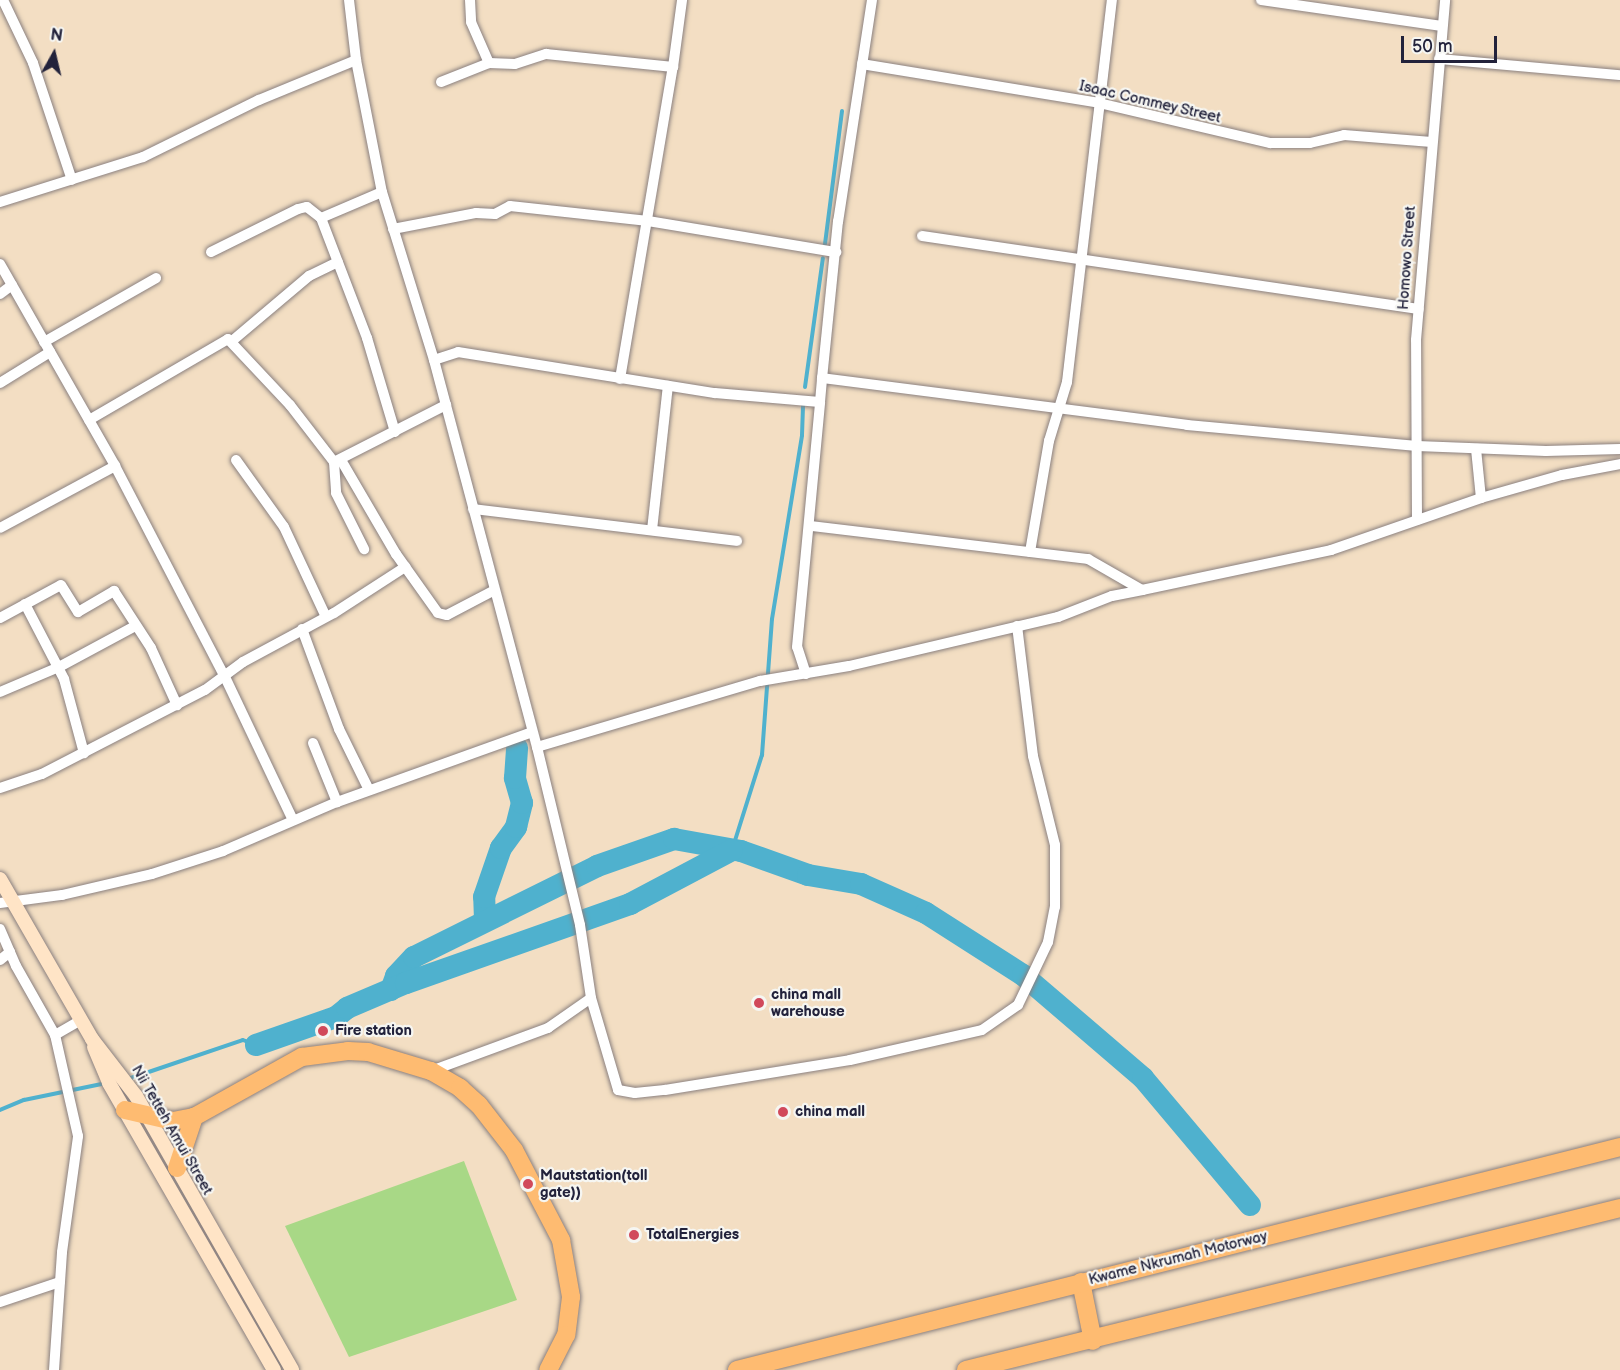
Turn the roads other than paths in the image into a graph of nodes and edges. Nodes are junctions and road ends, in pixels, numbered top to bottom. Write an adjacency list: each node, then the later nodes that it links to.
1 (3, 0): 19 (street)
2 (349, 0): 11 (street)
3 (470, 0): 12 (street)
4 (682, 0): 14 (street)
5 (872, 0): 13 (street)
6 (1113, 0): 17 (street)
7 (1262, 0): 9 (street)
8 (1445, 0): 9 (street, Homowo Street)
9 (1442, 26): 10 (street, Homowo Street)
10 (1439, 59): 15 (street); 18 (street, Homowo Street)
11 (356, 60): 19 (street); 20 (street)
12 (489, 63): 14 (street); 16 (street)
13 (862, 64): 17 (street, Isaac Commey Street); 27 (street)
14 (673, 67): 23 (street)
15 (1620, 75)
16 (441, 82)
17 (1100, 103): 18 (street, Isaac Commey Street); 29 (street)
18 (1432, 142): 34 (street, Homowo Street)
19 (72, 180): 21 (street)
20 (382, 192): 22 (street); 24 (street)
21 (0, 202)
22 (321, 218): 26 (street); 28 (street)
23 (648, 221): 24 (street); 27 (street); 39 (street)
24 (393, 229): 37 (street)
25 (922, 236): 29 (street)
26 (211, 252)
27 (836, 252): 38 (street)
28 (338, 262): 35 (street); 46 (street)
29 (1080, 262): 34 (street); 44 (street)
30 (0, 264): 32 (street)
31 (156, 278): 36 (street)
32 (12, 285): 33 (street); 36 (street)
33 (0, 294)
34 (1419, 309): 47 (street, Homowo Street)
35 (232, 341): 45 (street); 51 (street)
36 (47, 347): 40 (street); 45 (street)
37 (434, 360): 39 (street); 43 (street)
38 (822, 378): 42 (street); 44 (street)
39 (620, 379): 41 (street)
40 (0, 383)
41 (668, 386): 42 (street); 59 (street)
42 (820, 402): 57 (street)
43 (446, 405): 46 (street); 55 (street)
44 (1058, 411): 47 (street); 62 (street)
45 (89, 420): 53 (street)
46 (395, 432): 51 (street)
47 (1417, 446): 48 (street); 56 (street, Homowo Street)
48 (1476, 449): 49 (street); 54 (street)
49 (1620, 449)
50 (236, 460): 67 (street)
51 (337, 461): 61 (street); 63 (street)
52 (1620, 464): 54 (street)
53 (115, 466): 58 (street); 74 (street)
54 (1480, 498): 56 (street)
55 (473, 509): 59 (street); 65 (street)
56 (1417, 520): 64 (street)
57 (811, 526): 62 (street); 73 (street)
58 (0, 528)
59 (652, 530): 60 (street)
60 (737, 541)
61 (364, 549)
62 (1030, 552): 64 (street)
63 (405, 567): 65 (street); 67 (street)
64 (1142, 590): 70 (street)
65 (493, 591): 77 (street)
66 (26, 604): 68 (street); 69 (street); 72 (street)
67 (326, 617): 71 (street)
68 (0, 618)
69 (135, 626): 72 (street); 76 (street)
70 (1017, 626): 73 (street); 90 (street)
71 (302, 629): 74 (street); 82 (street)
72 (59, 667): 75 (street); 80 (street)
73 (806, 674): 79 (street)
74 (225, 677): 76 (street); 84 (street)
75 (0, 692)
76 (177, 705): 80 (street)
77 (532, 732): 79 (street); 82 (street)
78 (313, 743): 83 (street)
79 (537, 747): 90 (street)
80 (84, 753): 81 (street)
81 (0, 788)
82 (369, 790): 83 (street)
83 (337, 802): 84 (street)
84 (293, 820): 86 (street)
85 (0, 879): 86 (main road, Nii Tetteh Amui Street)
86 (7, 902): 91 (main road, Nii Tetteh Amui Street)
87 (0, 929): 88 (street)
88 (10, 952): 89 (street); 92 (street)
89 (0, 960)
90 (591, 998): 94 (street)
91 (81, 1020): 92 (street); 93 (main road, Nii Tetteh Amui Street)
92 (55, 1035): 101 (street)
93 (92, 1039): 95 (main road); 96 (main road, Nii Tetteh Amui Street)
94 (431, 1071): 97 (highway); 108 (highway)
95 (125, 1110): 96 (highway); 106 (main road)
96 (148, 1117): 97 (highway); 99 (main road, Nii Tetteh Amui Street)
97 (194, 1117): 99 (highway)
98 (1620, 1147): 102 (highway, Kwame Nkrumah Motorway)
99 (177, 1168): 107 (main road, Nii Tetteh Amui Street)
100 (1620, 1208): 104 (highway)
101 (60, 1282): 103 (street); 105 (street)
102 (1081, 1282): 104 (highway); 109 (highway, Kwame Nkrumah Motorway)
103 (0, 1302)
104 (1093, 1341): 110 (highway)
105 (54, 1370)
106 (274, 1370)
107 (292, 1370)
108 (548, 1370)
109 (737, 1370)
110 (966, 1370)

